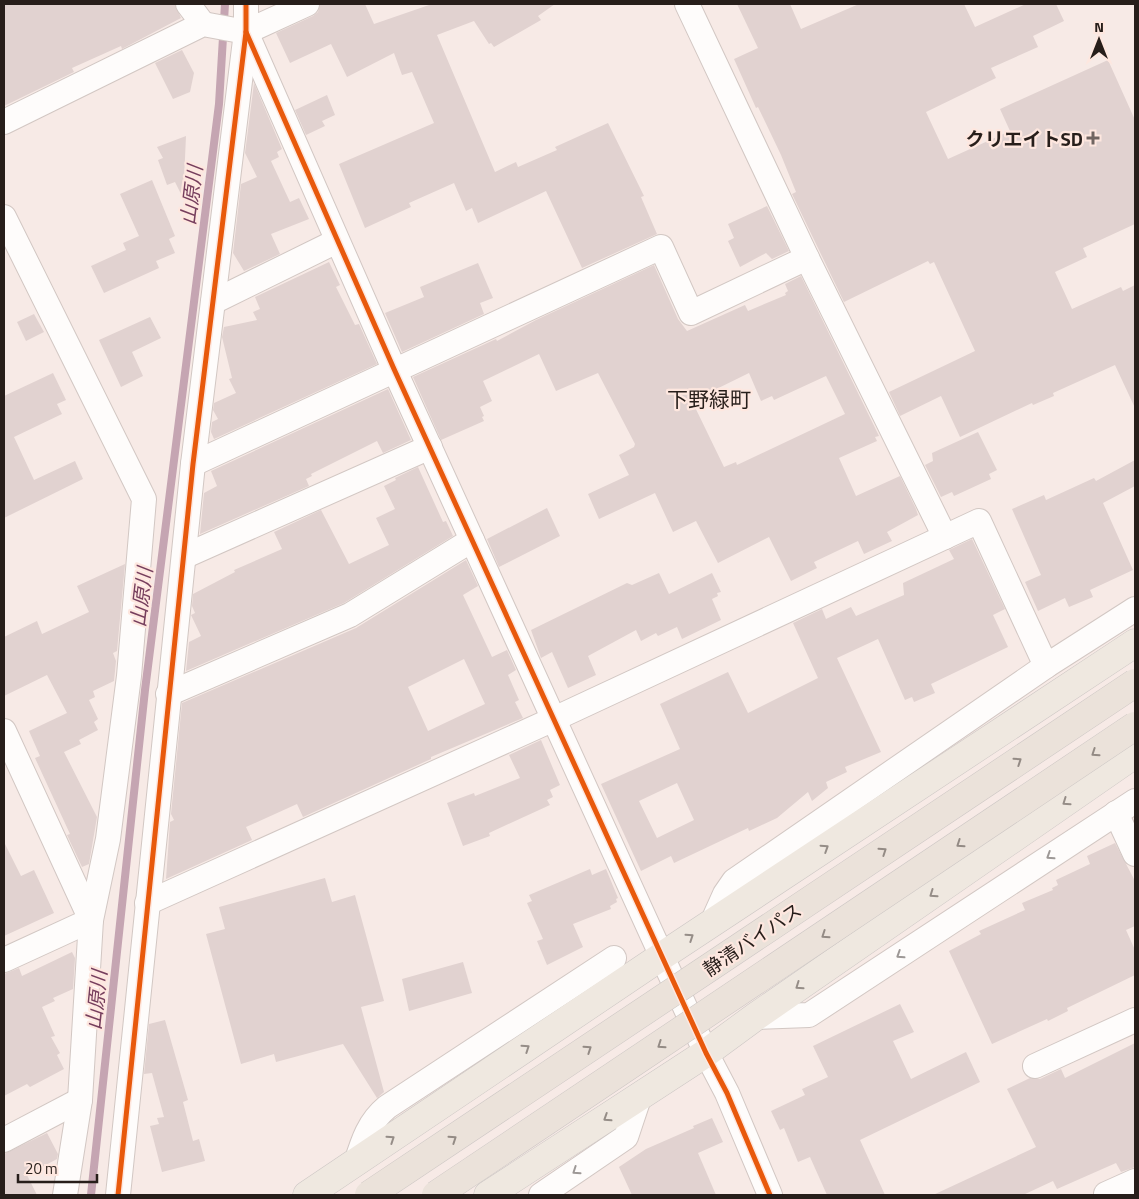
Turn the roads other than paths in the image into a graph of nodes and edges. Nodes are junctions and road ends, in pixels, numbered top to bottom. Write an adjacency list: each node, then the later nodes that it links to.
1 (188, 4): 5 (street)
2 (246, 4): 6 (street)
3 (307, 4): 6 (street)
4 (687, 4): 10 (street)
5 (202, 14): 6 (street); 7 (street)
6 (246, 32): 9 (street); 11 (street)
7 (4, 122)
8 (4, 217): 30 (street)
9 (337, 241): 11 (street); 12 (street)
10 (808, 258): 12 (street); 15 (street)
11 (213, 302): 14 (street)
12 (394, 369): 13 (street); 14 (street)
13 (430, 447): 16 (street); 17 (street)
14 (193, 464): 17 (street)
15 (945, 537): 20 (street); 23 (street)
16 (472, 540): 22 (street); 23 (street)
17 (185, 556): 22 (street)
18 (1135, 608): 20 (street)
19 (1135, 643): 31 (highway, one-way to 19)
20 (1046, 666): 31 (street)
21 (1135, 683): 50 (highway, 静清バイパス, one-way to 21, bridge)
22 (168, 694): 29 (street)
23 (554, 719): 29 (street); 32 (street)
24 (1135, 726): 51 (highway, 静清バイパス, one-way to 51, bridge)
25 (4, 731): 30 (street)
26 (1135, 754): 37 (highway, one-way to 37)
27 (1126, 807): 28 (street); 37 (street, one-way to 37)
28 (1135, 854)
29 (147, 903): 48 (street)
30 (91, 920): 34 (street); 42 (street)
31 (712, 923): 32 (highway, one-way to 31)
32 (662, 956): 35 (highway); 39 (street)
33 (614, 958): 36 (street)
34 (4, 960)
35 (596, 1000): 36 (street); 44 (highway, one-way to 35)
36 (538, 1008): 44 (street)
37 (755, 1017): 39 (highway)
38 (1135, 1020): 40 (street)
39 (706, 1053): 41 (highway); 54 (street)
40 (1035, 1066)
41 (638, 1098): 52 (highway, one-way to 52); 53 (street, one-way to 53)
42 (80, 1100): 43 (street); 47 (street)
43 (4, 1140)
44 (356, 1163): 49 (highway)
45 (1135, 1180): 46 (street)
46 (1106, 1194)
47 (65, 1195)
48 (118, 1195)
49 (307, 1195)
50 (369, 1195)
51 (436, 1195)
52 (488, 1195)
53 (541, 1195)
54 (770, 1195)

